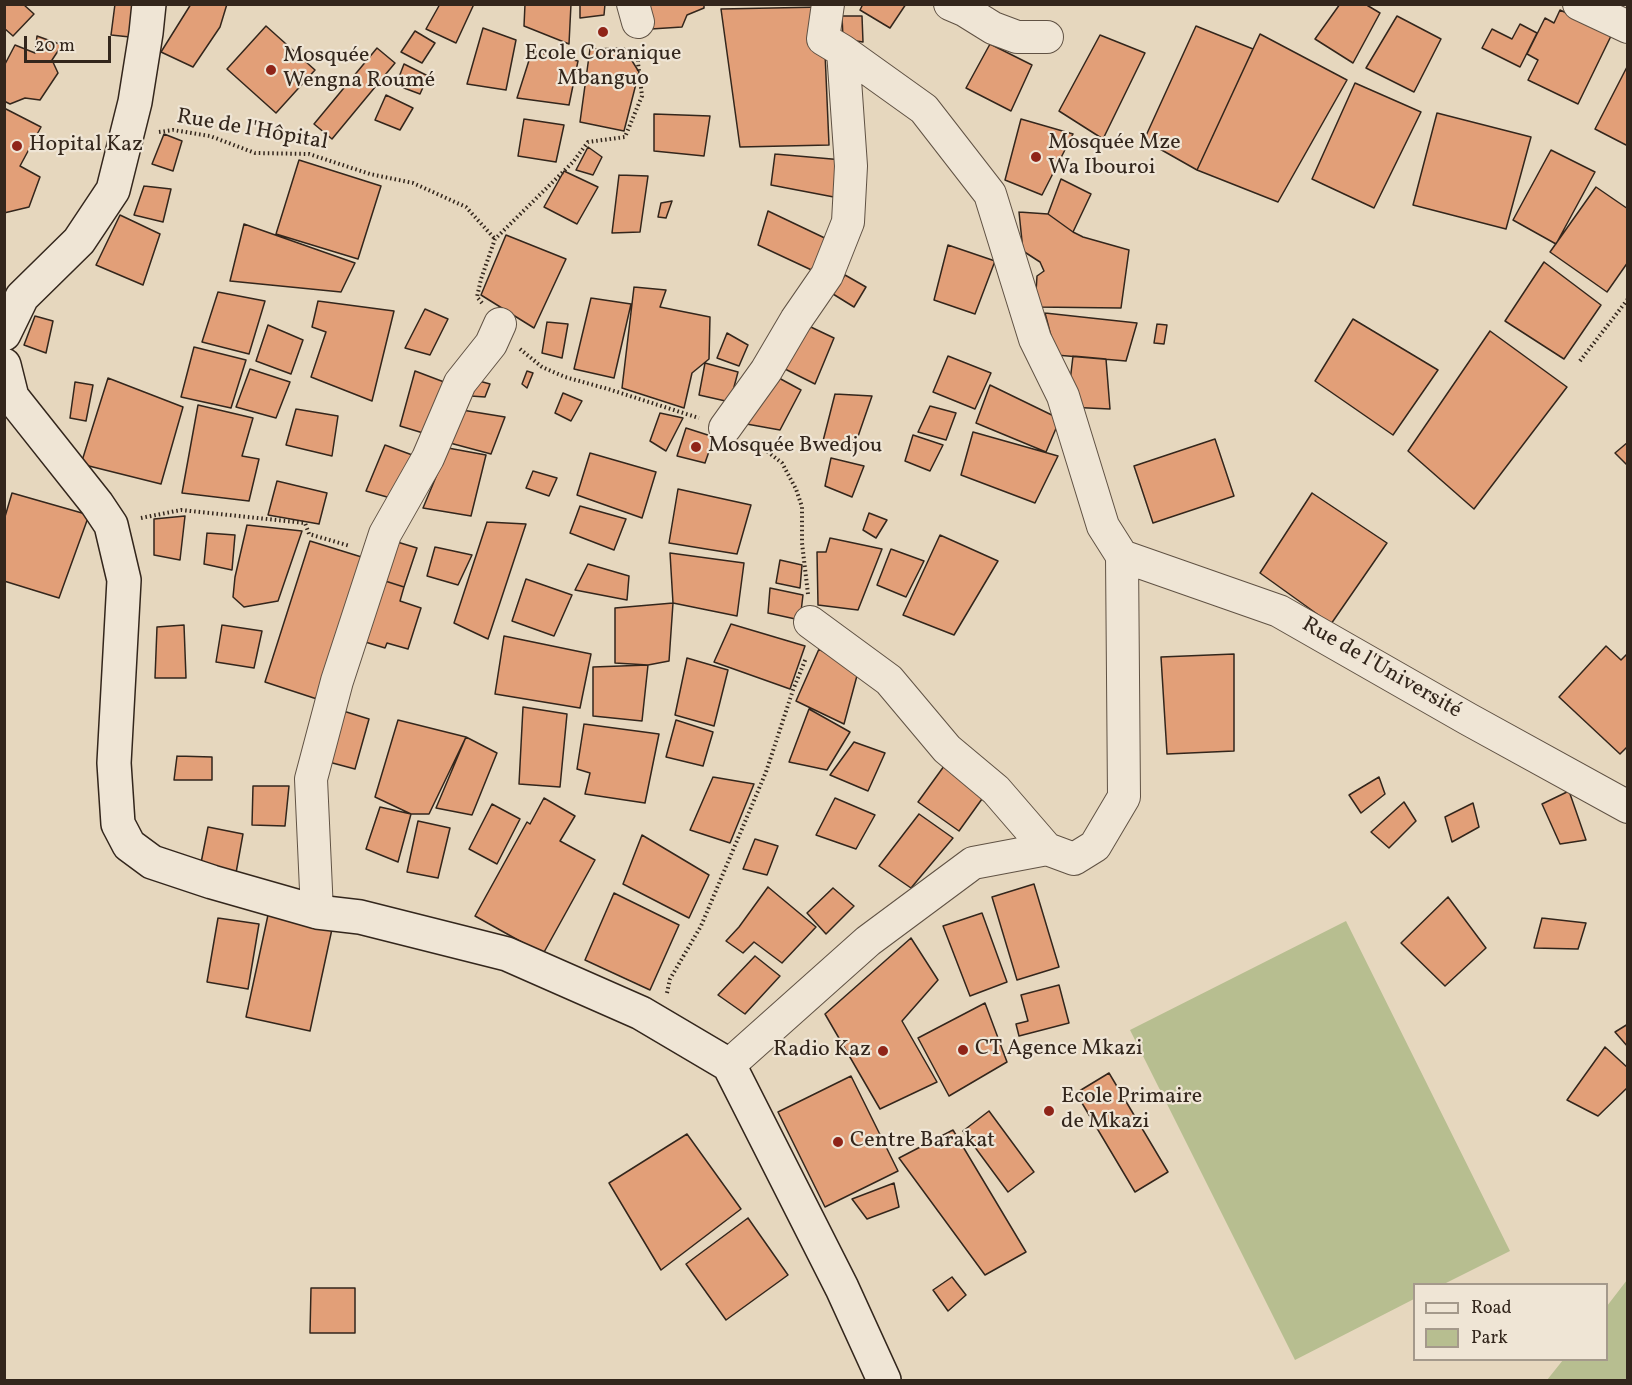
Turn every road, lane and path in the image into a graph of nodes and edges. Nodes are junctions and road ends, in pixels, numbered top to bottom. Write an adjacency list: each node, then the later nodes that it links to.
1 (149, 4): 9 (main road)
2 (828, 4): 8 (street)
3 (950, 4): 7 (street)
4 (1579, 4): 6 (street)
5 (636, 13): 10 (path)
6 (1628, 27)
7 (1047, 37)
8 (843, 51): 16 (street); 19 (street)
9 (126, 138): 10 (path, Rue de l'Hôpital); 12 (main road)
10 (495, 239): 13 (path)
11 (1628, 299): 14 (path)
12 (4, 334)
13 (495, 334): 16 (path); 18 (street)
14 (1580, 361)
15 (4, 365): 17 (main road)
16 (725, 428): 20 (path)
17 (111, 525): 18 (path); 23 (main road)
18 (378, 553): 23 (street)
19 (1122, 556): 21 (street, Rue de l'Université); 22 (street)
20 (810, 622): 22 (street); 24 (path)
21 (1628, 807)
22 (1047, 849): 25 (street)
23 (317, 912): 24 (main road)
24 (661, 1027): 25 (main road)
25 (729, 1065): 26 (main road)
26 (884, 1380)

